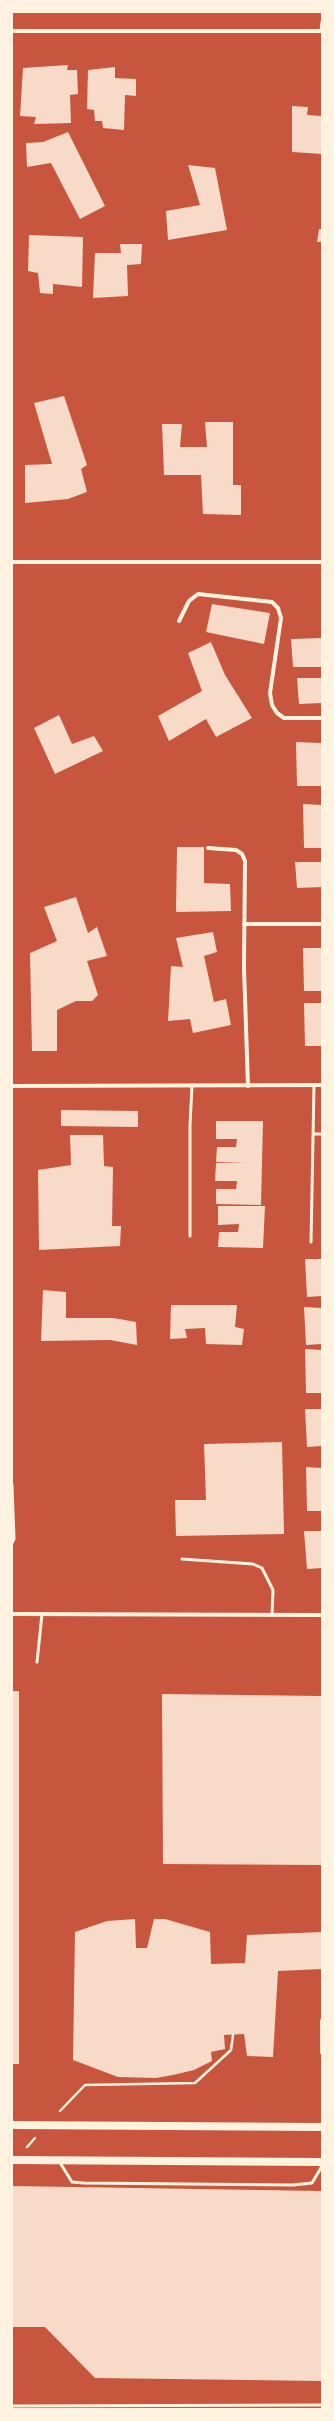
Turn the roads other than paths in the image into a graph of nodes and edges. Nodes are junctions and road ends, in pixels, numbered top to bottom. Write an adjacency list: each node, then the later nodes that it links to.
1 (322, 22): 3 (lane)
2 (12, 31): 3 (street)
3 (322, 31)
4 (12, 562): 5 (street)
5 (322, 562)
6 (179, 621): 7 (street)
7 (322, 718)
8 (208, 848): 9 (street)
9 (244, 924): 10 (street); 15 (street)
10 (322, 924)
11 (314, 1084): 12 (street); 15 (street); 16 (lane)
12 (322, 1084)
13 (12, 1086): 14 (street)
14 (192, 1086): 15 (street); 18 (lane)
15 (248, 1086)
16 (313, 1134): 17 (lane); 19 (lane)
17 (322, 1134)
18 (190, 1236)
19 (311, 1242)
20 (12, 1485): 21 (lane)
21 (12, 1543)
22 (182, 1559): 26 (lane)
23 (12, 1614): 24 (street)
24 (42, 1614): 26 (street); 27 (lane)
25 (322, 1614): 26 (street)
26 (272, 1615)
27 (38, 1662)
28 (12, 2125): 29 (main road)
29 (322, 2127)
30 (12, 2160): 31 (main road)
31 (58, 2160): 32 (main road); 33 (lane)
32 (322, 2162)
33 (322, 2166)
34 (322, 2405): 35 (lane)
35 (12, 2406)

